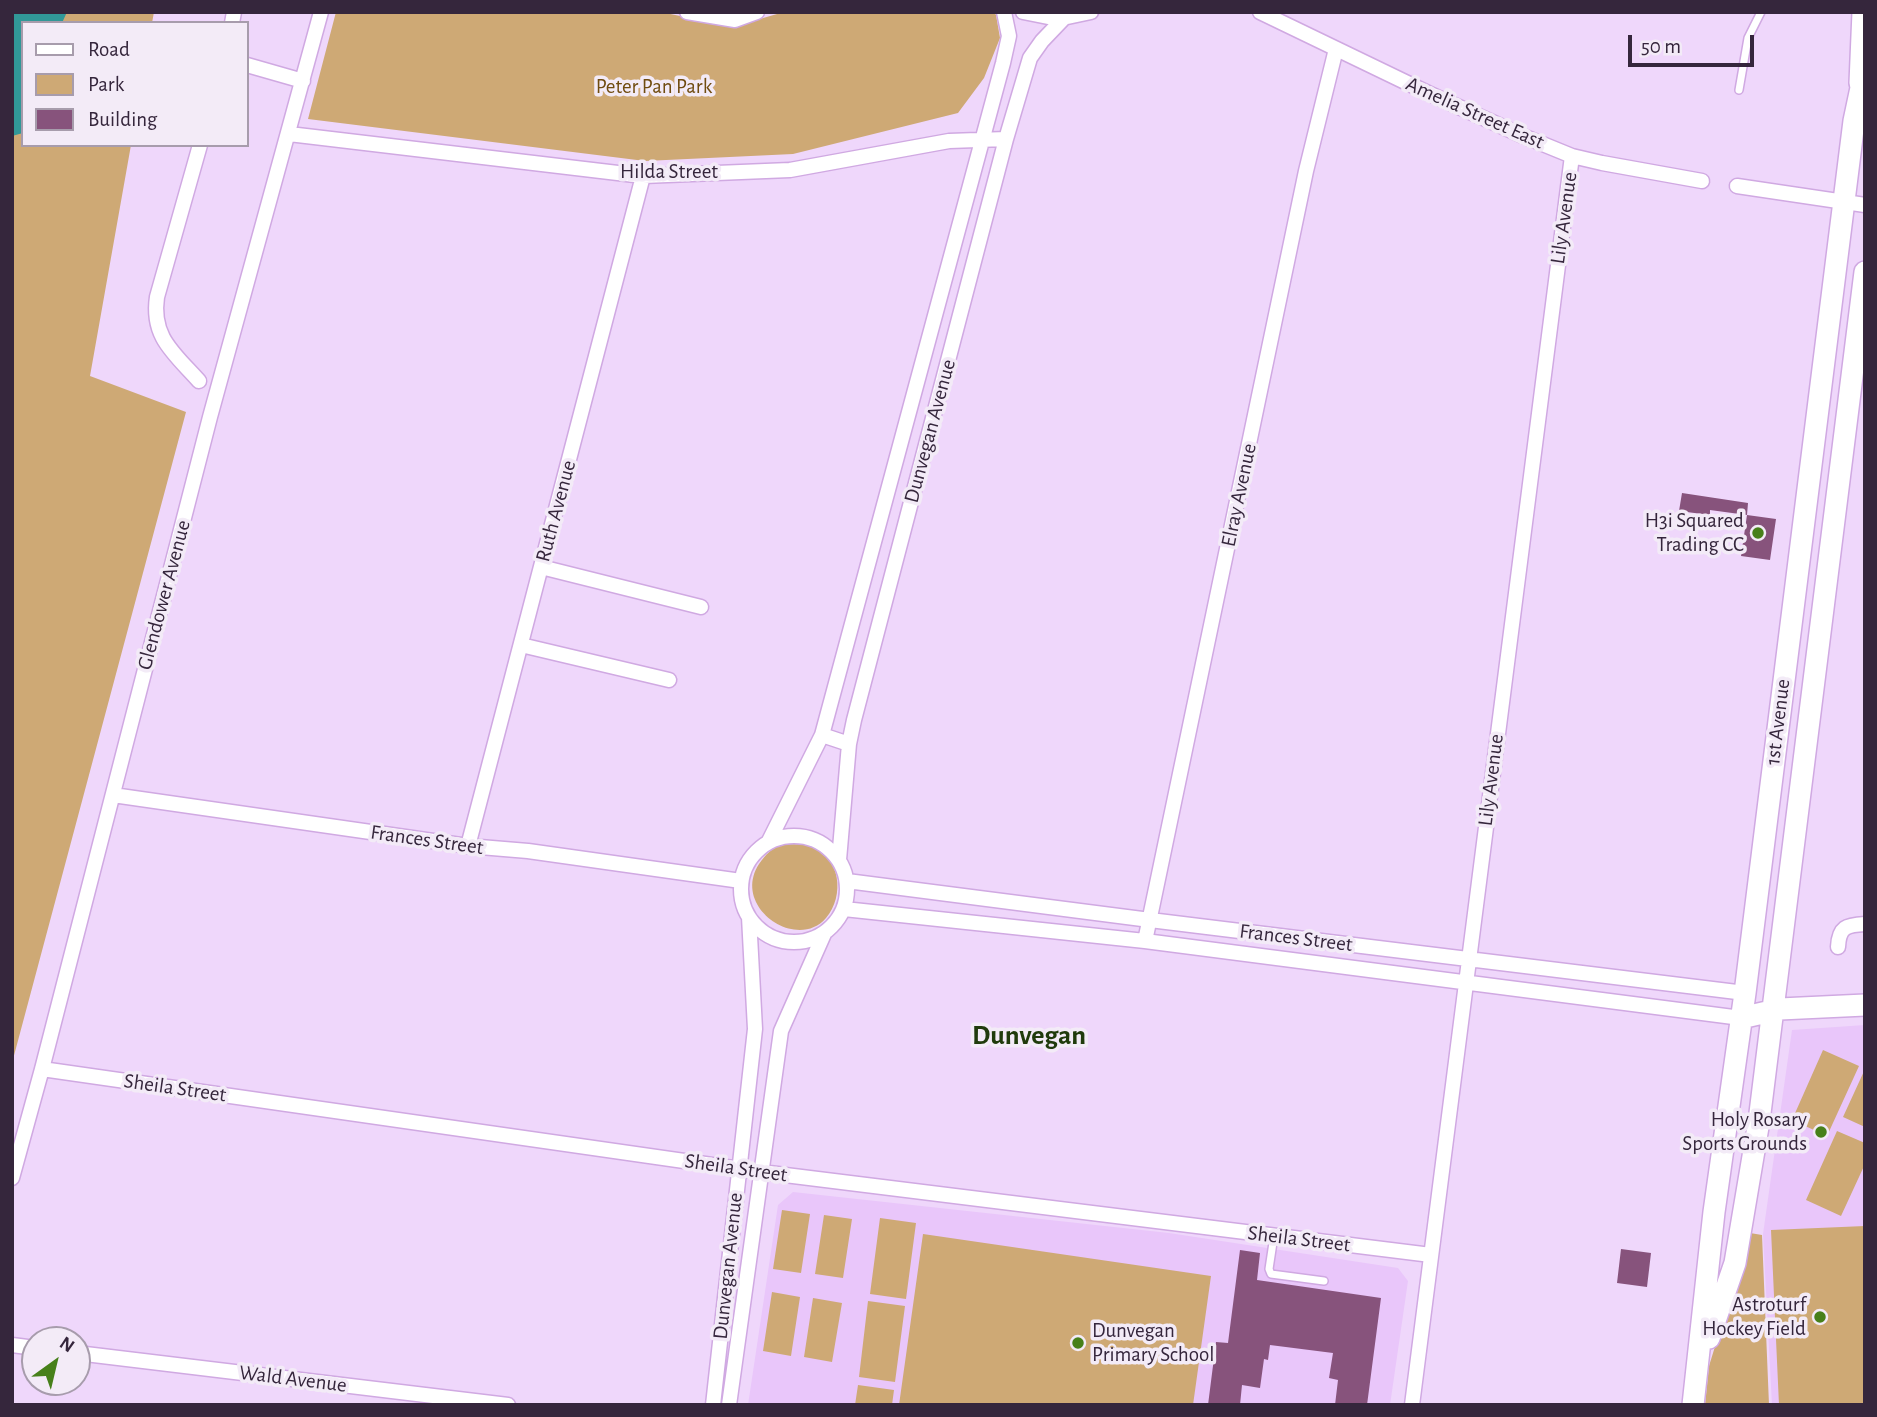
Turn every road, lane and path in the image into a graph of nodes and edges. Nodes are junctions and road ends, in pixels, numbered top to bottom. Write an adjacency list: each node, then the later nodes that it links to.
1 (321, 12): 14 (street, Glendower Avenue)
2 (687, 12): 3 (street)
3 (757, 12)
4 (1004, 12): 17 (street, Dunvegan Avenue)
5 (1023, 12): 10 (street)
6 (1091, 12): 10 (street)
7 (1259, 12): 11 (street, Amelia Street East)
8 (1761, 12): 15 (lane)
9 (1863, 12): 13 (main road, 1st Avenue)
10 (1064, 18): 18 (street, Dunvegan Avenue)
11 (1336, 49): 20 (street, Amelia Street East); 51 (street, Elray Avenue)
12 (248, 65): 14 (street)
13 (1862, 77): 24 (main road, 1st Avenue)
14 (303, 81): 16 (street, Glendower Avenue)
15 (1739, 90)
16 (289, 134): 21 (street, Hilda Street); 41 (street, Glendower Avenue)
17 (984, 139): 18 (street, Hilda Street); 21 (street, Hilda Street); 26 (street, Dunvegan Avenue)
18 (1006, 139): 27 (street, Dunvegan Avenue)
19 (199, 147): 28 (street)
20 (1572, 156): 22 (street, Amelia Street East); 56 (street, Lily Avenue)
21 (643, 176): 33 (street, Ruth Avenue)
22 (1702, 181)
23 (1737, 186): 24 (street)
24 (1855, 204): 30 (main road, 1st Avenue)
25 (1865, 272): 31 (main road, 1st Avenue)
26 (920, 368): 27 (street); 29 (street, Dunvegan Avenue)
27 (945, 374): 32 (street, Dunvegan Avenue)
28 (199, 381)
29 (889, 486): 32 (street); 35 (street, Dunvegan Avenue)
30 (1808, 486): 31 (main road); 44 (main road, 1st Avenue)
31 (1836, 491): 45 (main road, 1st Avenue)
32 (914, 492): 36 (street, Dunvegan Avenue)
33 (541, 567): 34 (street); 37 (street, Ruth Avenue)
34 (701, 607)
35 (854, 617): 36 (street); 39 (street, Dunvegan Avenue)
36 (880, 624): 40 (street, Dunvegan Avenue)
37 (521, 645): 38 (street); 43 (street, Ruth Avenue)
38 (669, 680)
39 (822, 735): 40 (street); 42 (street, Dunvegan Avenue)
40 (849, 744): 46 (street, Dunvegan Avenue)
41 (113, 795): 43 (street, Frances Street); 64 (street, Glendower Avenue)
42 (769, 841): 46 (street); 47 (street)
43 (468, 846): 47 (street, Frances Street)
44 (1761, 853): 45 (main road); 58 (main road, 1st Avenue)
45 (1794, 855): 60 (main road, 1st Avenue)
46 (839, 860): 48 (street)
47 (741, 881): 50 (street)
48 (847, 881): 49 (street); 51 (street, Frances Street)
49 (844, 909): 53 (street); 54 (street, Frances Street)
50 (749, 918): 53 (street); 62 (street, Dunvegan Avenue)
51 (1150, 920): 54 (street, Elray Avenue); 56 (street, Frances Street)
52 (1865, 924): 55 (street)
53 (824, 934): 63 (street, Dunvegan Avenue)
54 (1145, 941): 57 (street, Frances Street)
55 (1838, 947)
56 (1468, 960): 57 (street, Lily Avenue); 58 (street, Frances Street)
57 (1464, 981): 61 (street, Frances Street); 69 (street, Lily Avenue)
58 (1745, 993): 60 (main road); 61 (main road, 1st Avenue)
59 (1865, 1005): 60 (main road)
60 (1774, 1009): 61 (main road); 72 (main road, 1st Avenue)
61 (1741, 1018): 72 (main road, 1st Avenue)
62 (755, 1030): 63 (street); 65 (street, Dunvegan Avenue)
63 (781, 1031): 66 (street, Dunvegan Avenue)
64 (42, 1069): 65 (street, Sheila Street); 67 (street, Glendower Avenue)
65 (739, 1168): 66 (street, Sheila Street); 74 (street, Dunvegan Avenue)
66 (761, 1172): 68 (street, Sheila Street); 75 (street, Dunvegan Avenue)
67 (12, 1178)
68 (1274, 1236): 69 (street, Sheila Street); 70 (lane)
69 (1431, 1255): 76 (street, Lily Avenue)
70 (1324, 1281)
71 (91, 1355): 73 (street, Wald Avenue)
72 (1696, 1377): 77 (main road, 1st Avenue)
73 (508, 1405)
74 (713, 1405)
75 (729, 1405)
76 (1412, 1405)
77 (1693, 1405)

